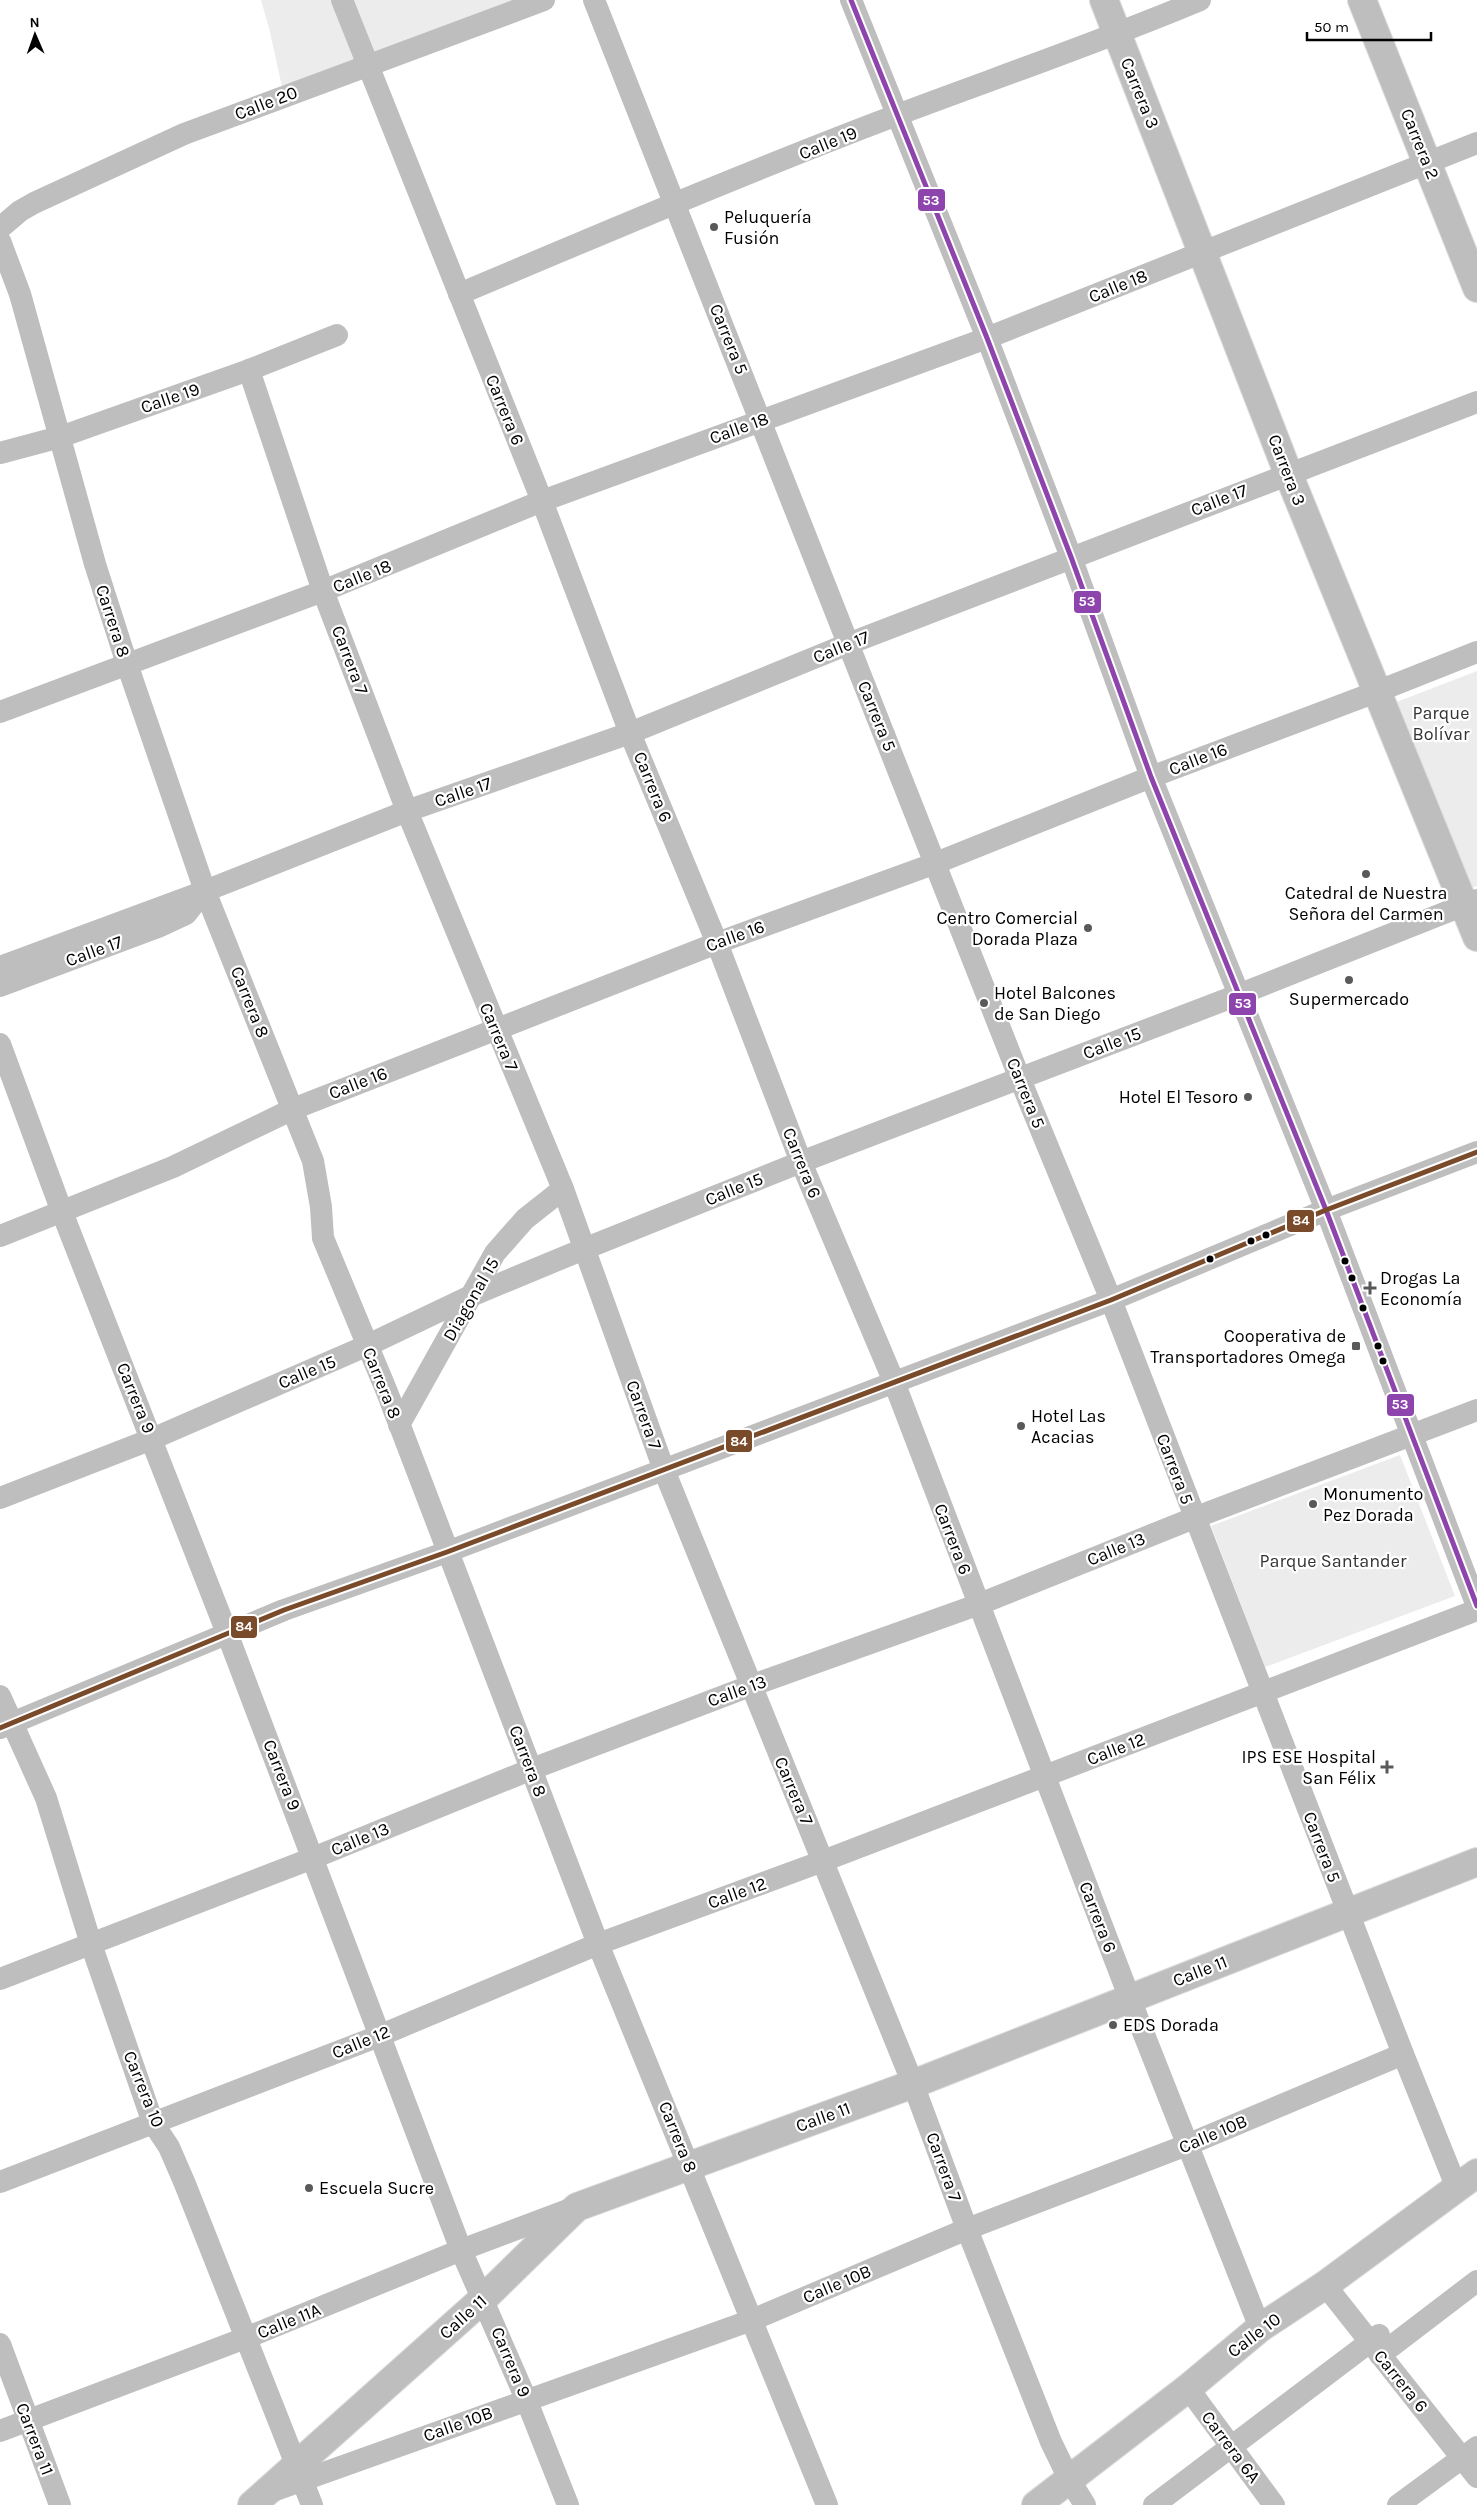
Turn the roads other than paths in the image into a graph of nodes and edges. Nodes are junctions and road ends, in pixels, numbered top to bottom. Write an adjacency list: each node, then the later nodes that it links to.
1 (342, 0): 9 (street, Carrera 6)
2 (544, 0): 9 (street, Calle 20)
3 (594, 0): 13 (street, Carrera 5)
4 (851, 0): 10 (street)
5 (1104, 0): 8 (main road, Carrera 3)
6 (1200, 0): 8 (street, Calle 19)
7 (1362, 0): 12 (main road, Carrera 2)
8 (1117, 35): 10 (street, Calle 19); 16 (main road, Carrera 3)
9 (366, 65): 14 (street, Calle 20); 18 (street, Carrera 6)
10 (897, 115): 13 (street, Calle 19); 20 (street)
11 (1477, 143): 12 (street, Calle 18)
12 (1427, 164): 16 (street, Calle 18); 17 (main road, Carrera 2)
13 (674, 204): 18 (street, Calle 19); 23 (street, Carrera 5)
14 (0, 228)
15 (0, 241): 24 (street, Carrera 8)
16 (1203, 251): 20 (street, Calle 18); 26 (main road, Carrera 3)
17 (1477, 288)
18 (459, 294): 27 (street, Carrera 6)
19 (337, 335): 21 (street, Calle 19)
20 (987, 338): 23 (street, Calle 18); 28 (street)
21 (249, 370): 24 (street, Calle 19); 29 (street, Carrera 7)
22 (1477, 402): 26 (street, Calle 17)
23 (762, 420): 27 (street, Calle 18); 30 (street, Carrera 5)
24 (60, 436): 25 (street, Calle 19); 32 (street, Carrera 8)
25 (0, 453)
26 (1288, 473): 28 (street, Calle 17); 33 (main road, Carrera 3)
27 (542, 501): 29 (street, Calle 18); 35 (street, Carrera 6)
28 (1071, 558): 30 (street, Calle 17); 36 (street)
29 (324, 591): 32 (street, Calle 18); 37 (street, Carrera 7)
30 (848, 644): 35 (street, Calle 17); 38 (street, Carrera 5)
31 (1477, 652): 33 (street, Calle 16)
32 (127, 664): 34 (street, Calle 18); 39 (street, Carrera 8)
33 (1376, 692): 36 (street, Calle 16); 40 (main road, Carrera 3)
34 (0, 712)
35 (630, 733): 37 (street, Calle 17); 42 (street, Carrera 6)
36 (1151, 777): 38 (street, Calle 16); 45 (street)
37 (407, 811): 39 (street, Calle 17); 46 (street, Carrera 7)
38 (936, 863): 42 (street, Calle 16); 48 (street, Carrera 5)
39 (205, 891): 43 (street, Calle 17); 44 (street, Calle 17); 49 (street, Carrera 8)
40 (1471, 903): 41 (main road, Carrera 3); 45 (street, Calle 15)
41 (1477, 937)
42 (717, 943): 46 (street, Calle 16); 51 (street, Carrera 6)
43 (0, 967)
44 (0, 986)
45 (1238, 996): 48 (street, Calle 15); 53 (street)
46 (496, 1030): 49 (street, Calle 16); 52 (street, Carrera 7)
47 (0, 1044): 54 (street, Carrera 9)
48 (1020, 1079): 51 (street, Calle 15); 58 (street, Carrera 5)
49 (293, 1109): 54 (street, Calle 16); 59 (street, Carrera 8)
50 (1477, 1152): 53 (street)
51 (801, 1162): 56 (street, Calle 15); 60 (street, Carrera 6)
52 (563, 1189): 56 (street, Carrera 7); 57 (street, Diagonal 15)
53 (1326, 1210): 58 (street); 63 (street)
54 (62, 1212): 55 (street, Calle 16); 64 (street, Carrera 9)
55 (0, 1236)
56 (584, 1249): 57 (street, Calle 15); 65 (street, Carrera 7)
57 (473, 1295): 59 (street, Calle 15); 62 (street, Diagonal 15)
58 (1111, 1300): 60 (street); 67 (street, Carrera 5)
59 (366, 1346): 62 (street, Carrera 8); 64 (street, Calle 15)
60 (894, 1382): 65 (street); 69 (street, Carrera 6)
61 (1477, 1410): 63 (street, Calle 13)
62 (399, 1425): 68 (street, Carrera 8)
63 (1412, 1435): 67 (street, Calle 13); 70 (street)
64 (152, 1439): 66 (street, Calle 15); 72 (street, Carrera 9)
65 (664, 1470): 68 (street); 73 (street, Carrera 7)
66 (0, 1498)
67 (1194, 1518): 69 (street, Calle 13); 74 (street, Carrera 5)
68 (447, 1552): 72 (street); 77 (street, Carrera 8)
69 (978, 1605): 73 (street, Calle 13); 78 (street, Carrera 6)
70 (1477, 1606)
71 (1477, 1610): 74 (street, Calle 12)
72 (227, 1633): 76 (street); 79 (street, Carrera 9)
73 (750, 1686): 77 (street, Calle 13); 80 (street, Carrera 7)
74 (1262, 1693): 78 (street, Calle 12); 82 (street, Carrera 5)
75 (0, 1696): 76 (street, Carrera 10)
76 (5, 1726): 83 (street, Carrera 10)
77 (532, 1769): 79 (street, Calle 13); 84 (street, Carrera 8)
78 (1044, 1776): 80 (street, Calle 12); 86 (street, Carrera 6)
79 (313, 1858): 83 (street, Calle 13); 87 (street, Carrera 9)
80 (823, 1861): 84 (street, Calle 12); 89 (street, Carrera 7)
81 (1477, 1862): 82 (main road, Calle 11)
82 (1348, 1913): 86 (main road, Calle 11); 88 (street, Carrera 5)
83 (91, 1944): 85 (street, Calle 13); 90 (street, Carrera 10)
84 (598, 1944): 87 (street, Calle 12); 92 (street, Carrera 8)
85 (0, 1979)
86 (1130, 1999): 89 (main road, Calle 11); 91 (street, Carrera 6)
87 (379, 2036): 90 (street, Calle 12); 97 (street, Carrera 9)
88 (1402, 2054): 91 (street, Calle 10B); 93 (street, Carrera 5)
89 (913, 2084): 92 (main road, Calle 11); 96 (street, Carrera 7)
90 (153, 2124): 94 (street, Calle 12); 103 (street, Carrera 10)
91 (1187, 2145): 96 (street, Calle 10B); 102 (street, Carrera 6)
92 (690, 2166): 95 (main road, Calle 11); 101 (street, Carrera 8)
93 (1467, 2179): 98 (main road, Calle 10)
94 (0, 2182)
95 (577, 2207): 97 (street, Calle 11A); 100 (main road, Calle 11)
96 (967, 2229): 101 (street, Calle 10B); 114 (street, Carrera 7)
97 (462, 2250): 100 (street, Carrera 9); 103 (street, Calle 11A)
98 (1330, 2281): 102 (main road, Calle 10); 105 (street, Carrera 6)
99 (1477, 2281): 105 (street)
100 (484, 2298): 107 (street, Carrera 9); 112 (main road, Calle 11)
101 (752, 2320): 107 (street, Calle 10B); 119 (street, Carrera 8)
102 (1260, 2328): 106 (main road, Calle 10)
103 (248, 2337): 108 (street, Calle 11A); 112 (street, Carrera 10)
104 (0, 2344): 108 (street, Carrera 11)
105 (1380, 2345): 110 (street); 111 (street, Carrera 6)
106 (1188, 2388): 110 (street, Carrera 6A); 114 (main road, Calle 10)
107 (526, 2399): 112 (street, Calle 10B); 118 (street, Carrera 9)
108 (28, 2420): 109 (street, Calle 11A); 116 (street, Carrera 11)
109 (0, 2431)
110 (1232, 2448): 122 (street); 123 (street, Carrera 6A)
111 (1473, 2452): 113 (street, Carrera 6); 124 (street)
112 (300, 2472): 115 (main road, Calle 11); 117 (street, Carrera 10)
113 (1477, 2477)
114 (1069, 2480): 120 (main road, Calle 10); 121 (street, Carrera 7)
115 (258, 2499)
116 (60, 2505)
117 (312, 2505)
118 (568, 2505)
119 (827, 2505)
120 (1036, 2505)
121 (1085, 2505)
122 (1154, 2505)
123 (1274, 2505)
124 (1398, 2505)

